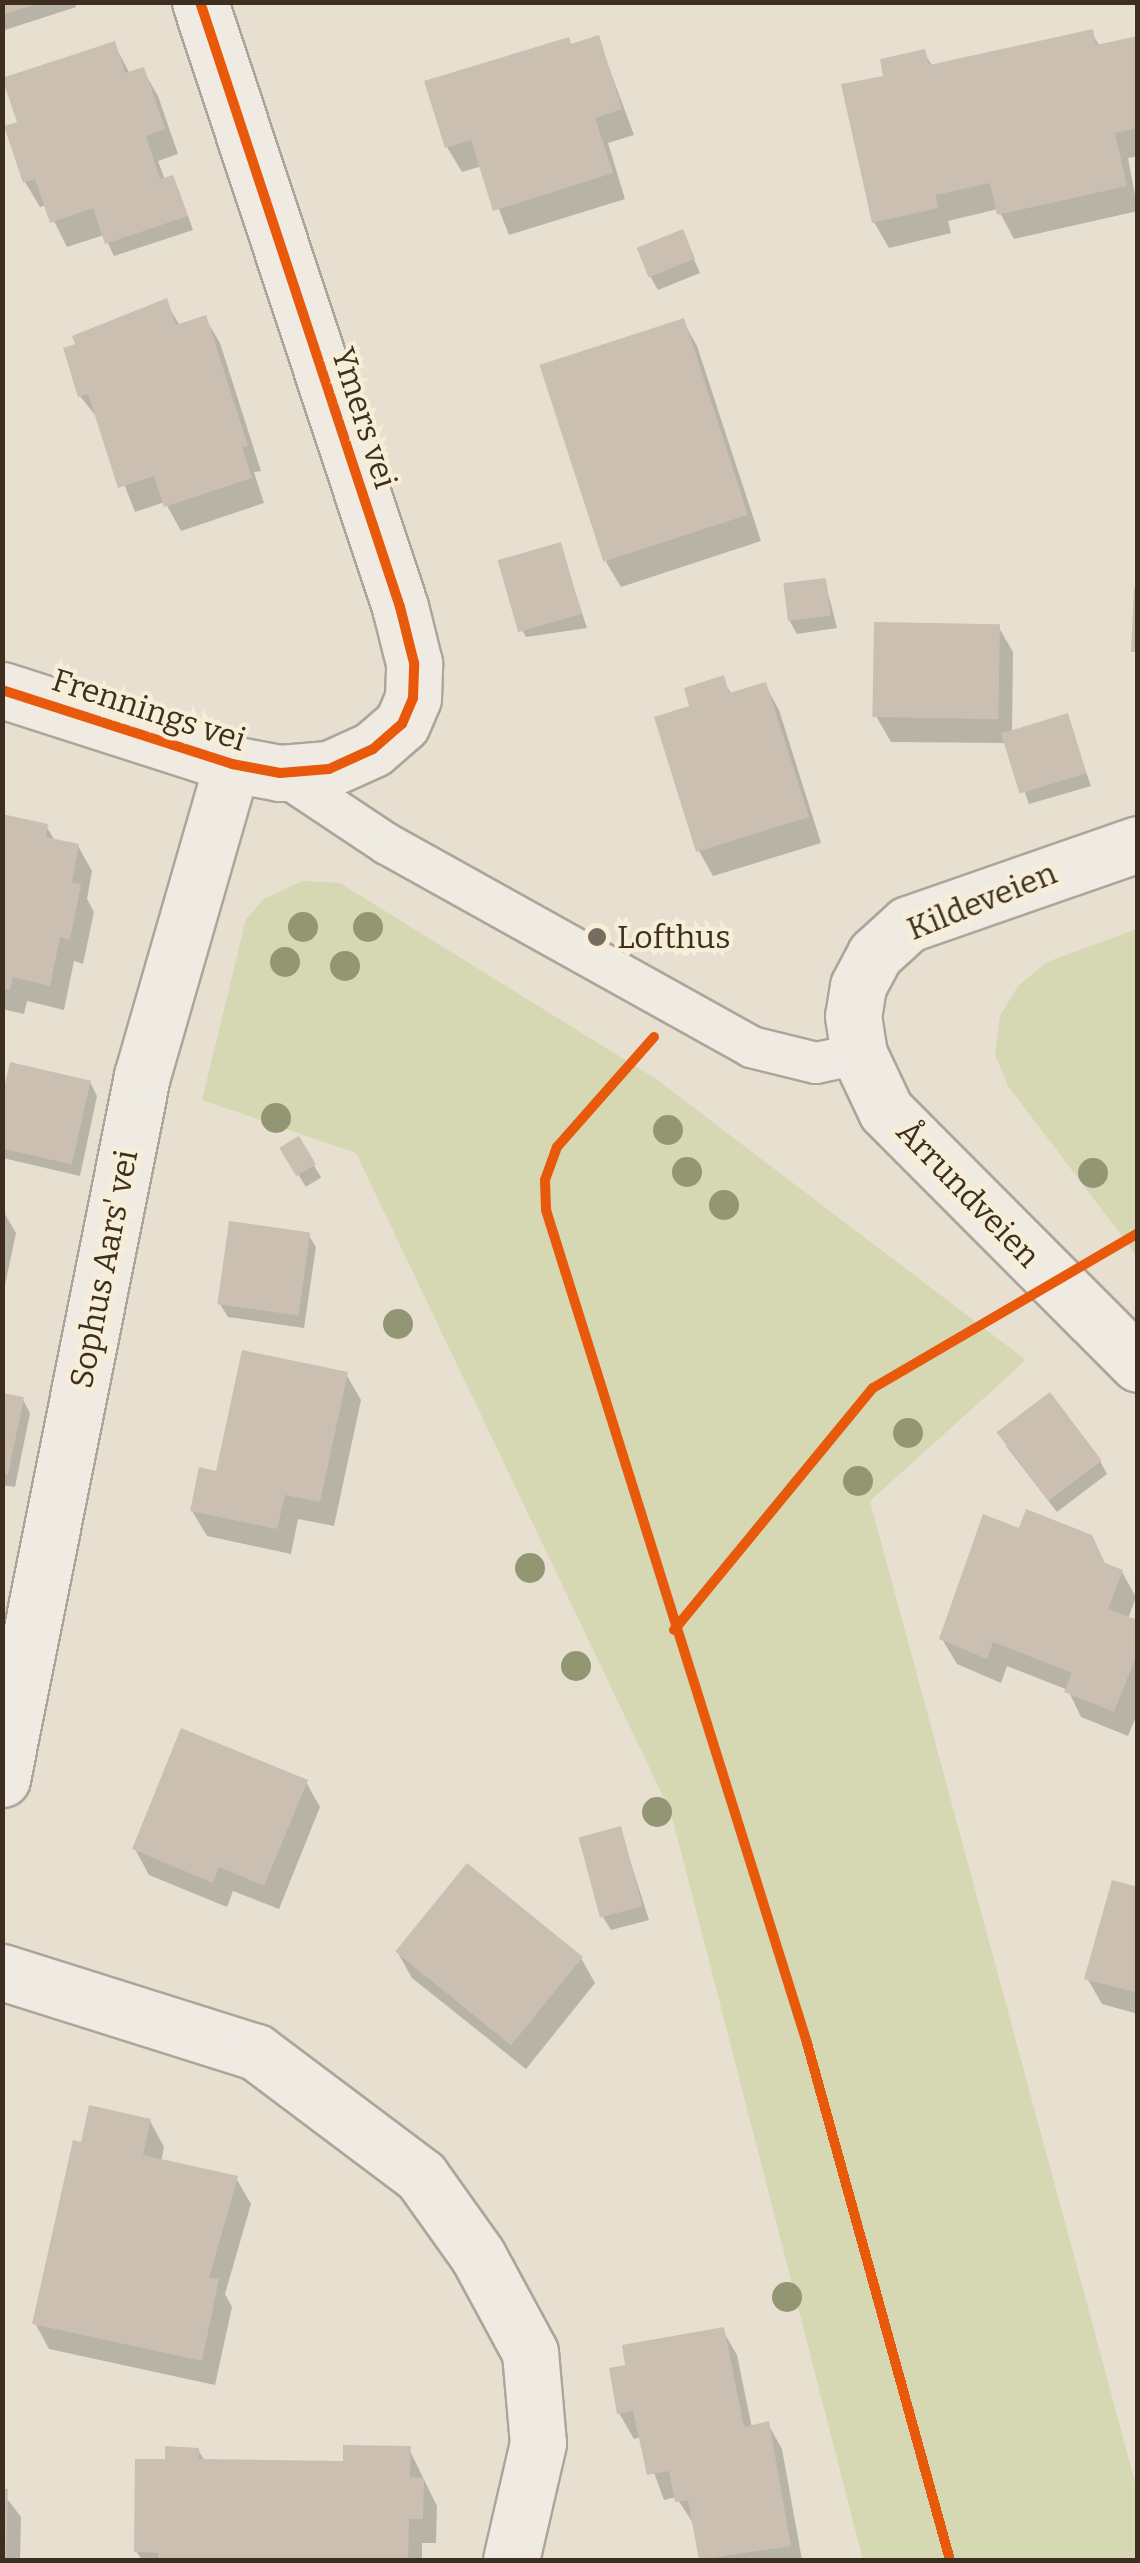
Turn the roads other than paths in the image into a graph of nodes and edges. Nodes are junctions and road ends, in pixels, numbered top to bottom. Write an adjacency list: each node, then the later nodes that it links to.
1 (200, 2): 3 (street, Ymers vei)
2 (2, 690): 3 (street, Frennings vei)
3 (256, 769): 5 (lane, Frennings vei); 7 (street, Sophus Aars' vei)
4 (1138, 844): 5 (street, Kildeveien)
5 (859, 1054): 6 (street, Årrundveien)
6 (1138, 1364)
7 (2, 1779)
8 (2, 1972): 9 (street)
9 (511, 2560)

